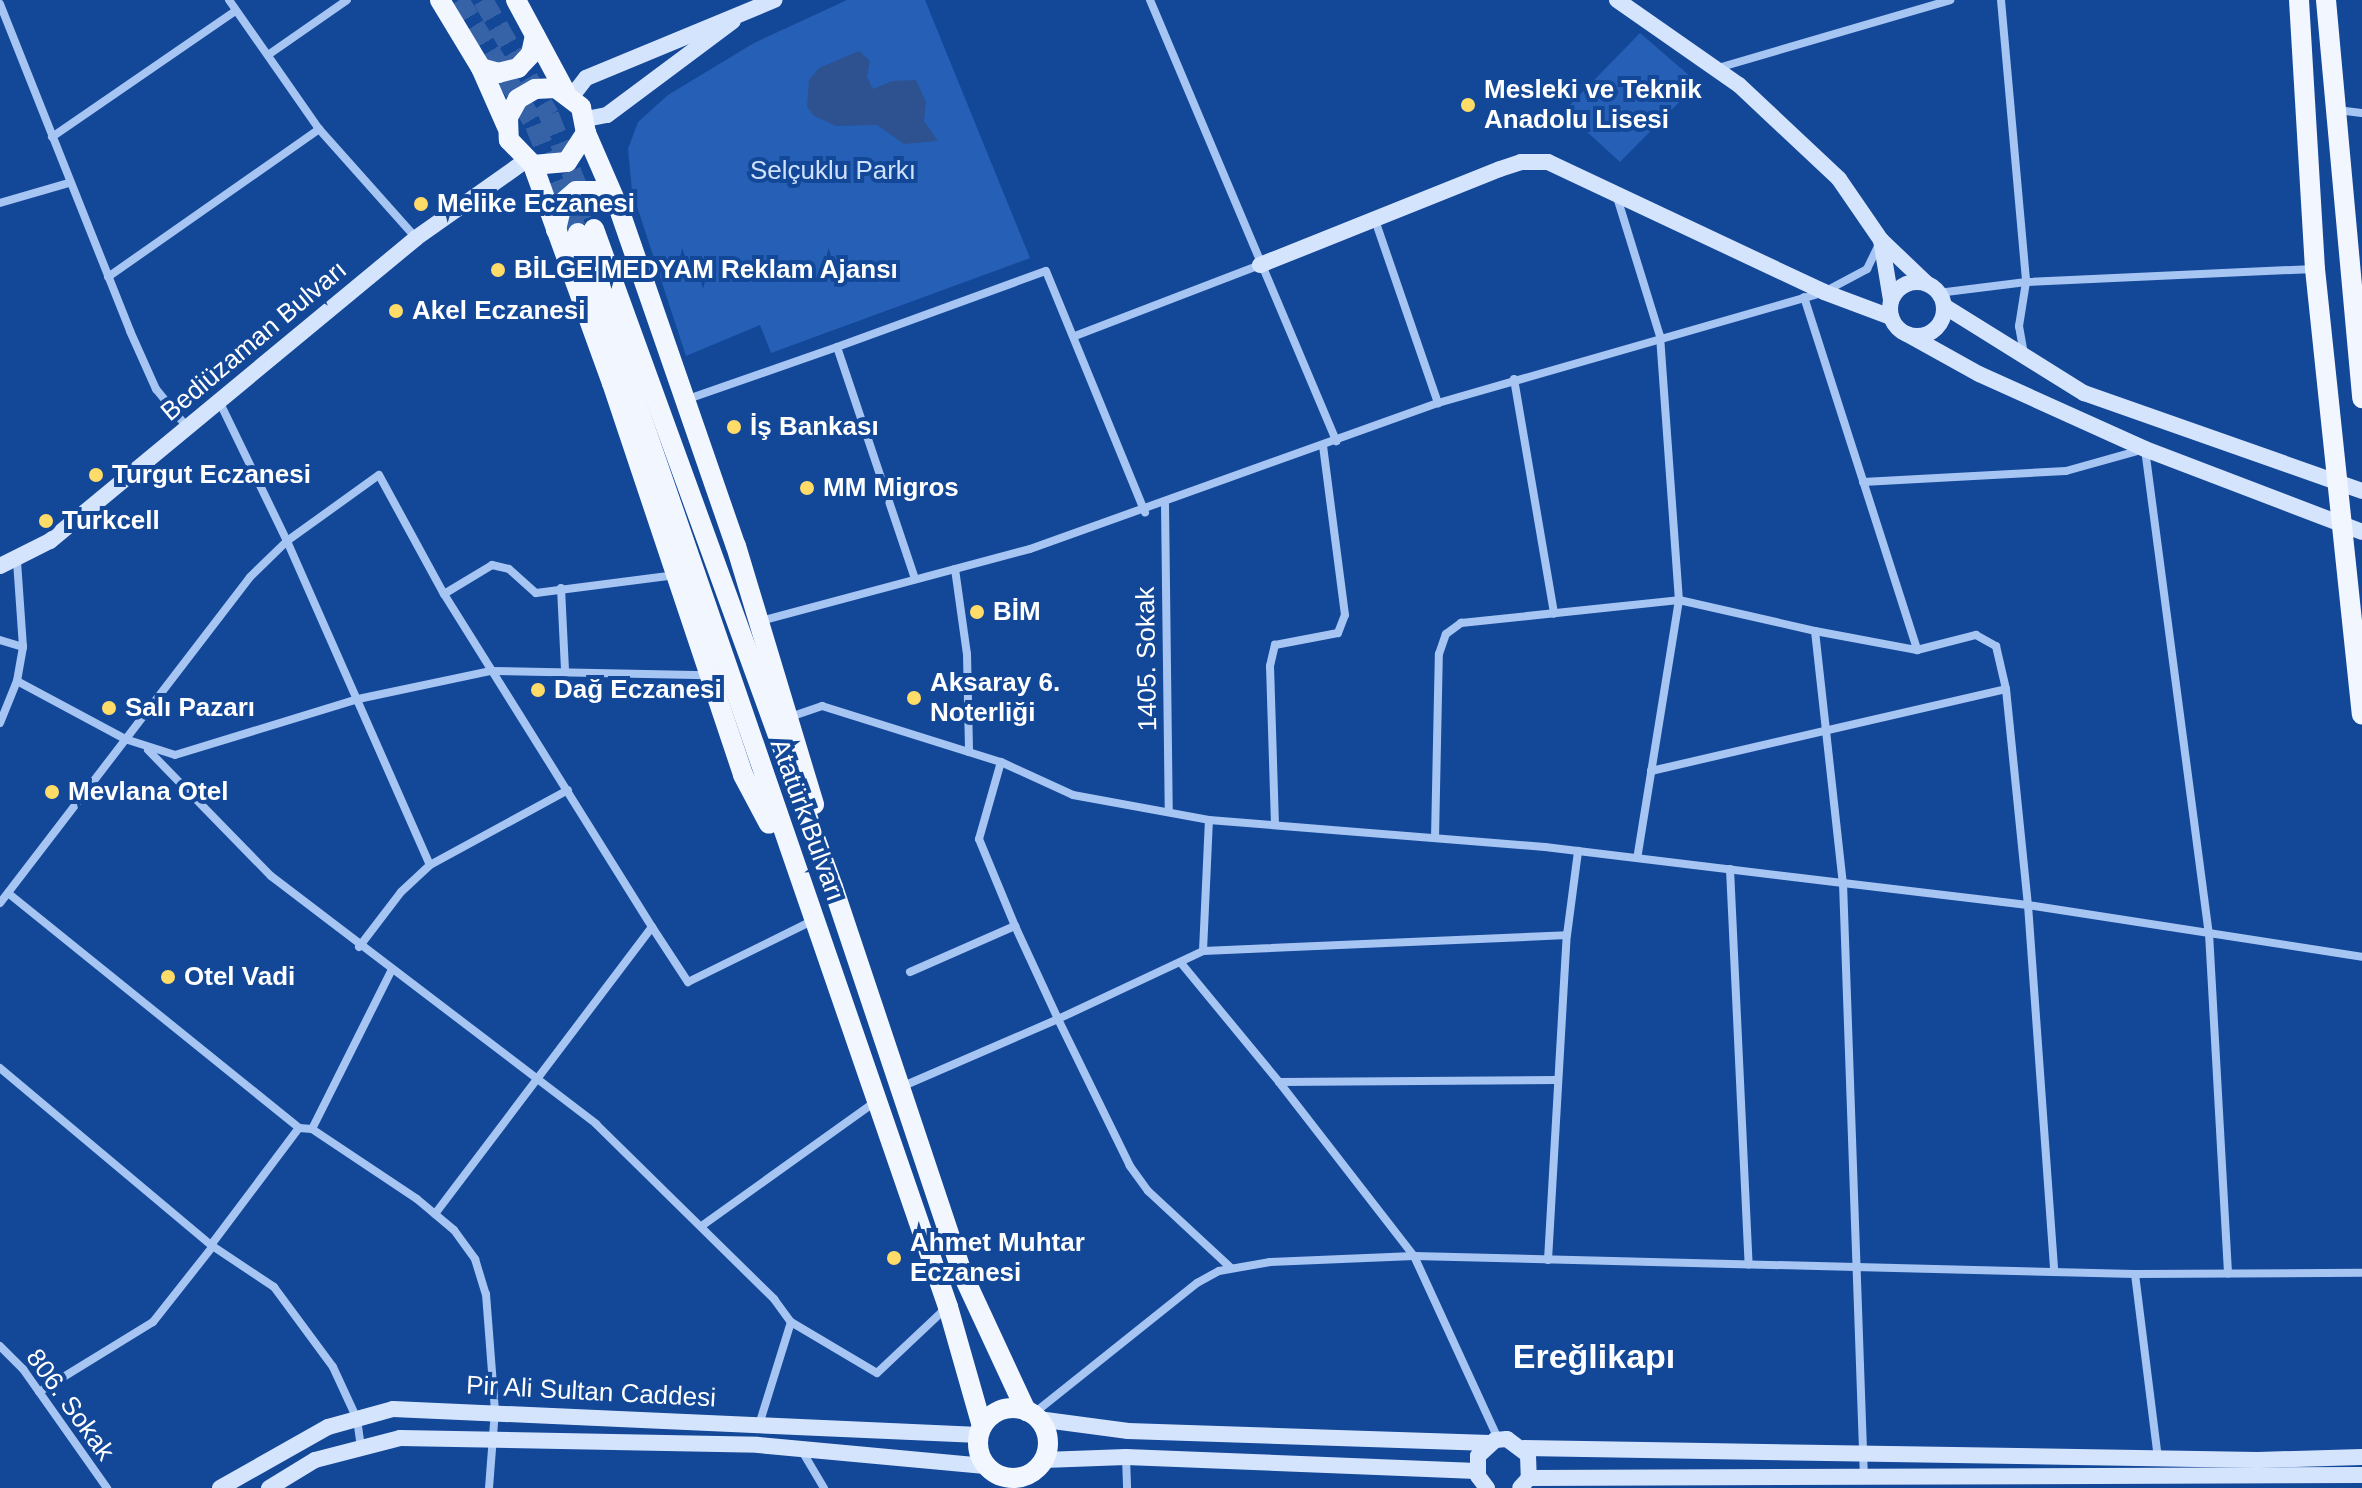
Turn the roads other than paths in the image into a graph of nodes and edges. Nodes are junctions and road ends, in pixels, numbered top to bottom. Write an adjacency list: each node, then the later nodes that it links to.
1 (229, 0): 13 (street)
2 (347, 0): 16 (street)
3 (440, 0): 17 (main road)
4 (516, 0): 15 (main road)
5 (774, 0): 14 (main road)
6 (1150, 0): 35 (street)
7 (1617, 0): 18 (main road)
8 (1950, 0): 18 (street)
9 (2001, 0): 39 (street)
10 (2299, 0): 36 (main road)
11 (2326, 0): 20 (main road)
12 (0, 4): 25 (street)
13 (235, 11): 16 (street); 25 (street)
14 (736, 19): 19 (main road); 22 (main road)
15 (535, 35): 17 (main road); 19 (main road)
16 (268, 55): 24 (street)
17 (481, 68): 23 (main road)
18 (1717, 69): 34 (main road)
19 (569, 94): 22 (main road); 23 (main road)
20 (2336, 110): 21 (street); 38 (main road)
21 (2362, 113)
22 (586, 126): 26 (main road); 30 (main road)
23 (507, 127): 26 (main road)
24 (319, 129): 33 (street); 37 (street)
25 (52, 137): 27 (street)
26 (529, 163): 32 (main road); 33 (main road, Bediüzaman Bulvarı)
27 (69, 183): 29 (street); 37 (street)
28 (1615, 193): 31 (main road); 40 (main road); 46 (street)
29 (0, 203)
30 (619, 209): 32 (main road); 51 (main road)
31 (1375, 219): 35 (main road); 53 (street)
32 (556, 233): 68 (main road)
33 (416, 238): 52 (main road, Bediüzaman Bulvarı)
34 (1881, 240): 40 (street); 41 (main road); 43 (main road)
35 (1260, 265): 45 (street); 55 (street)
36 (2315, 269): 39 (street); 59 (main road)
37 (108, 277): 54 (street)
38 (2356, 280): 50 (main road)
39 (2026, 282): 41 (street); 48 (street)
40 (1824, 292): 42 (street); 43 (main road)
41 (1936, 294): 43 (main road); 44 (main road); 48 (main road)
42 (1804, 297): 46 (street); 58 (street)
43 (1891, 308): 44 (main road)
44 (1907, 334): 57 (main road)
45 (1075, 336): 47 (street); 62 (street)
46 (1660, 336): 49 (street); 72 (street)
47 (837, 347): 51 (street); 69 (street)
48 (2026, 358): 59 (main road)
49 (1514, 379): 53 (street); 73 (street)
50 (2362, 398)
51 (684, 401): 74 (main road)
52 (220, 403): 54 (main road, Bediüzaman Bulvarı); 65 (street)
53 (1438, 403): 55 (street)
54 (187, 427): 66 (main road, Bediüzaman Bulvarı)
55 (1336, 441): 56 (street)
56 (1323, 446): 61 (street); 97 (street)
57 (2145, 449): 58 (street); 63 (main road); 112 (street)
58 (1863, 482): 78 (street)
59 (2338, 482): 60 (main road); 63 (main road)
60 (2362, 491)
61 (1165, 504): 62 (street); 95 (street, 1405. Sokak)
62 (1145, 512): 67 (street)
63 (2341, 525): 64 (main road); 85 (main road)
64 (2362, 532)
65 (287, 541): 71 (street); 84 (street); 89 (street)
66 (8, 564): 77 (street)
67 (955, 569): 69 (street); 91 (street)
68 (676, 575): 70 (street); 81 (main road)
69 (915, 579): 74 (street)
70 (561, 588): 71 (street); 79 (street)
71 (444, 594): 80 (street)
72 (1679, 600): 73 (street); 75 (street); 93 (street)
73 (1554, 614): 98 (street)
74 (759, 622): 86 (main road)
75 (1815, 631): 78 (street); 88 (street)
76 (0, 640): 77 (street)
77 (23, 647): 82 (street)
78 (1917, 650): 83 (street)
79 (565, 670): 80 (street); 81 (street)
80 (491, 671): 84 (street); 94 (street)
81 (710, 675): 106 (main road)
82 (17, 681): 87 (street); 89 (street)
83 (2006, 689): 88 (street); 108 (street)
84 (358, 699): 90 (street); 101 (street)
85 (2362, 715)
86 (789, 717): 91 (street); 104 (main road)
87 (0, 723)
88 (1827, 732): 93 (street); 103 (street)
89 (125, 739): 90 (street); 105 (street)
90 (148, 750): 114 (street)
91 (969, 752): 92 (street)
92 (1001, 762): 95 (street); 110 (street)
93 (1651, 771): 100 (street)
94 (568, 790): 101 (street); 111 (street)
95 (1169, 812): 96 (street)
96 (1209, 820): 97 (street); 115 (street)
97 (1275, 825): 98 (street)
98 (1435, 838): 99 (street)
99 (1578, 851): 100 (street); 113 (street)
100 (1637, 858): 102 (street)
101 (430, 865): 114 (street)
102 (1730, 869): 103 (street); 134 (street)
103 (1843, 883): 108 (street); 135 (street)
104 (833, 887): 106 (main road, Atatürk Bulvarı); 125 (main road, Atatürk Bulvarı)
105 (8, 893): 107 (street); 127 (street)
106 (806, 894): 109 (main road, Atatürk Bulvarı)
107 (0, 903)
108 (2028, 905): 112 (street); 137 (street)
109 (815, 919): 111 (street); 126 (main road, Atatürk Bulvarı)
110 (1015, 926): 119 (street); 120 (street)
111 (652, 927): 122 (street)
112 (2209, 933): 116 (street); 138 (street)
113 (1567, 935): 115 (street); 123 (street)
114 (359, 947): 118 (street)
115 (1203, 951): 117 (street)
116 (2362, 957)
117 (1181, 963): 120 (street); 124 (street)
118 (391, 971): 122 (street); 128 (street)
119 (910, 972)
120 (1058, 1019): 125 (street); 136 (street)
121 (0, 1068): 131 (street)
122 (534, 1079): 129 (street); 130 (street)
123 (1557, 1080): 124 (street); 133 (street)
124 (1279, 1082): 132 (street)
125 (901, 1087): 146 (main road, Atatürk Bulvarı)
126 (877, 1100): 130 (street); 141 (main road, Atatürk Bulvarı)
127 (299, 1128): 128 (street); 131 (street)
128 (312, 1129): 129 (street)
129 (435, 1214): 145 (street)
130 (703, 1225): 142 (street)
131 (212, 1246): 144 (street); 147 (street)
132 (1414, 1256): 133 (street); 136 (street); 152 (street)
133 (1548, 1260): 134 (street)
134 (1749, 1265): 135 (street)
135 (1861, 1267): 137 (street); 157 (street)
136 (1231, 1268): 146 (street)
137 (2054, 1272): 140 (street)
138 (2228, 1273): 139 (street); 140 (street)
139 (2362, 1273)
140 (2135, 1274): 160 (street)
141 (948, 1307): 142 (street); 150 (main road, Atatürk Bulvarı)
142 (791, 1322): 148 (street)
143 (0, 1346): 144 (street, 806. Sokak)
144 (39, 1392): 169 (street, 806. Sokak)
145 (495, 1410): 147 (main road, Pir Ali Sultan Caddesi); 148 (main road, Pir Ali Sultan Caddesi); 151 (street)
146 (1032, 1414): 150 (main road); 152 (main road); 161 (main road)
147 (357, 1419): 154 (street); 170 (main road, Pir Ali Sultan Caddesi)
148 (759, 1425): 149 (main road, Pir Ali Sultan Caddesi); 153 (main road)
149 (802, 1427): 150 (main road, Pir Ali Sultan Caddesi); 155 (main road)
150 (981, 1430): 164 (main road)
151 (495, 1436): 153 (main road); 154 (main road); 172 (street)
152 (1494, 1441): 156 (main road); 162 (main road)
153 (758, 1445): 155 (main road)
154 (361, 1447): 171 (main road)
155 (800, 1448): 164 (main road); 173 (street)
156 (1524, 1448): 157 (main road); 167 (main road)
157 (1864, 1452): 160 (main road); 165 (street)
158 (1126, 1457): 161 (main road); 162 (main road); 175 (street)
159 (2362, 1457): 160 (main road)
160 (2158, 1458)
161 (1042, 1464): 164 (main road); 174 (main road)
162 (1477, 1471): 176 (main road)
163 (2362, 1475): 166 (main road)
164 (997, 1477)
165 (1864, 1480): 167 (main road); 168 (main road)
166 (2259, 1482): 168 (main road)
167 (1524, 1483)
168 (1967, 1483)
169 (107, 1488)
170 (220, 1488)
171 (269, 1488)
172 (489, 1488)
173 (824, 1488)
174 (1045, 1488)
175 (1127, 1488)
176 (1487, 1488)

